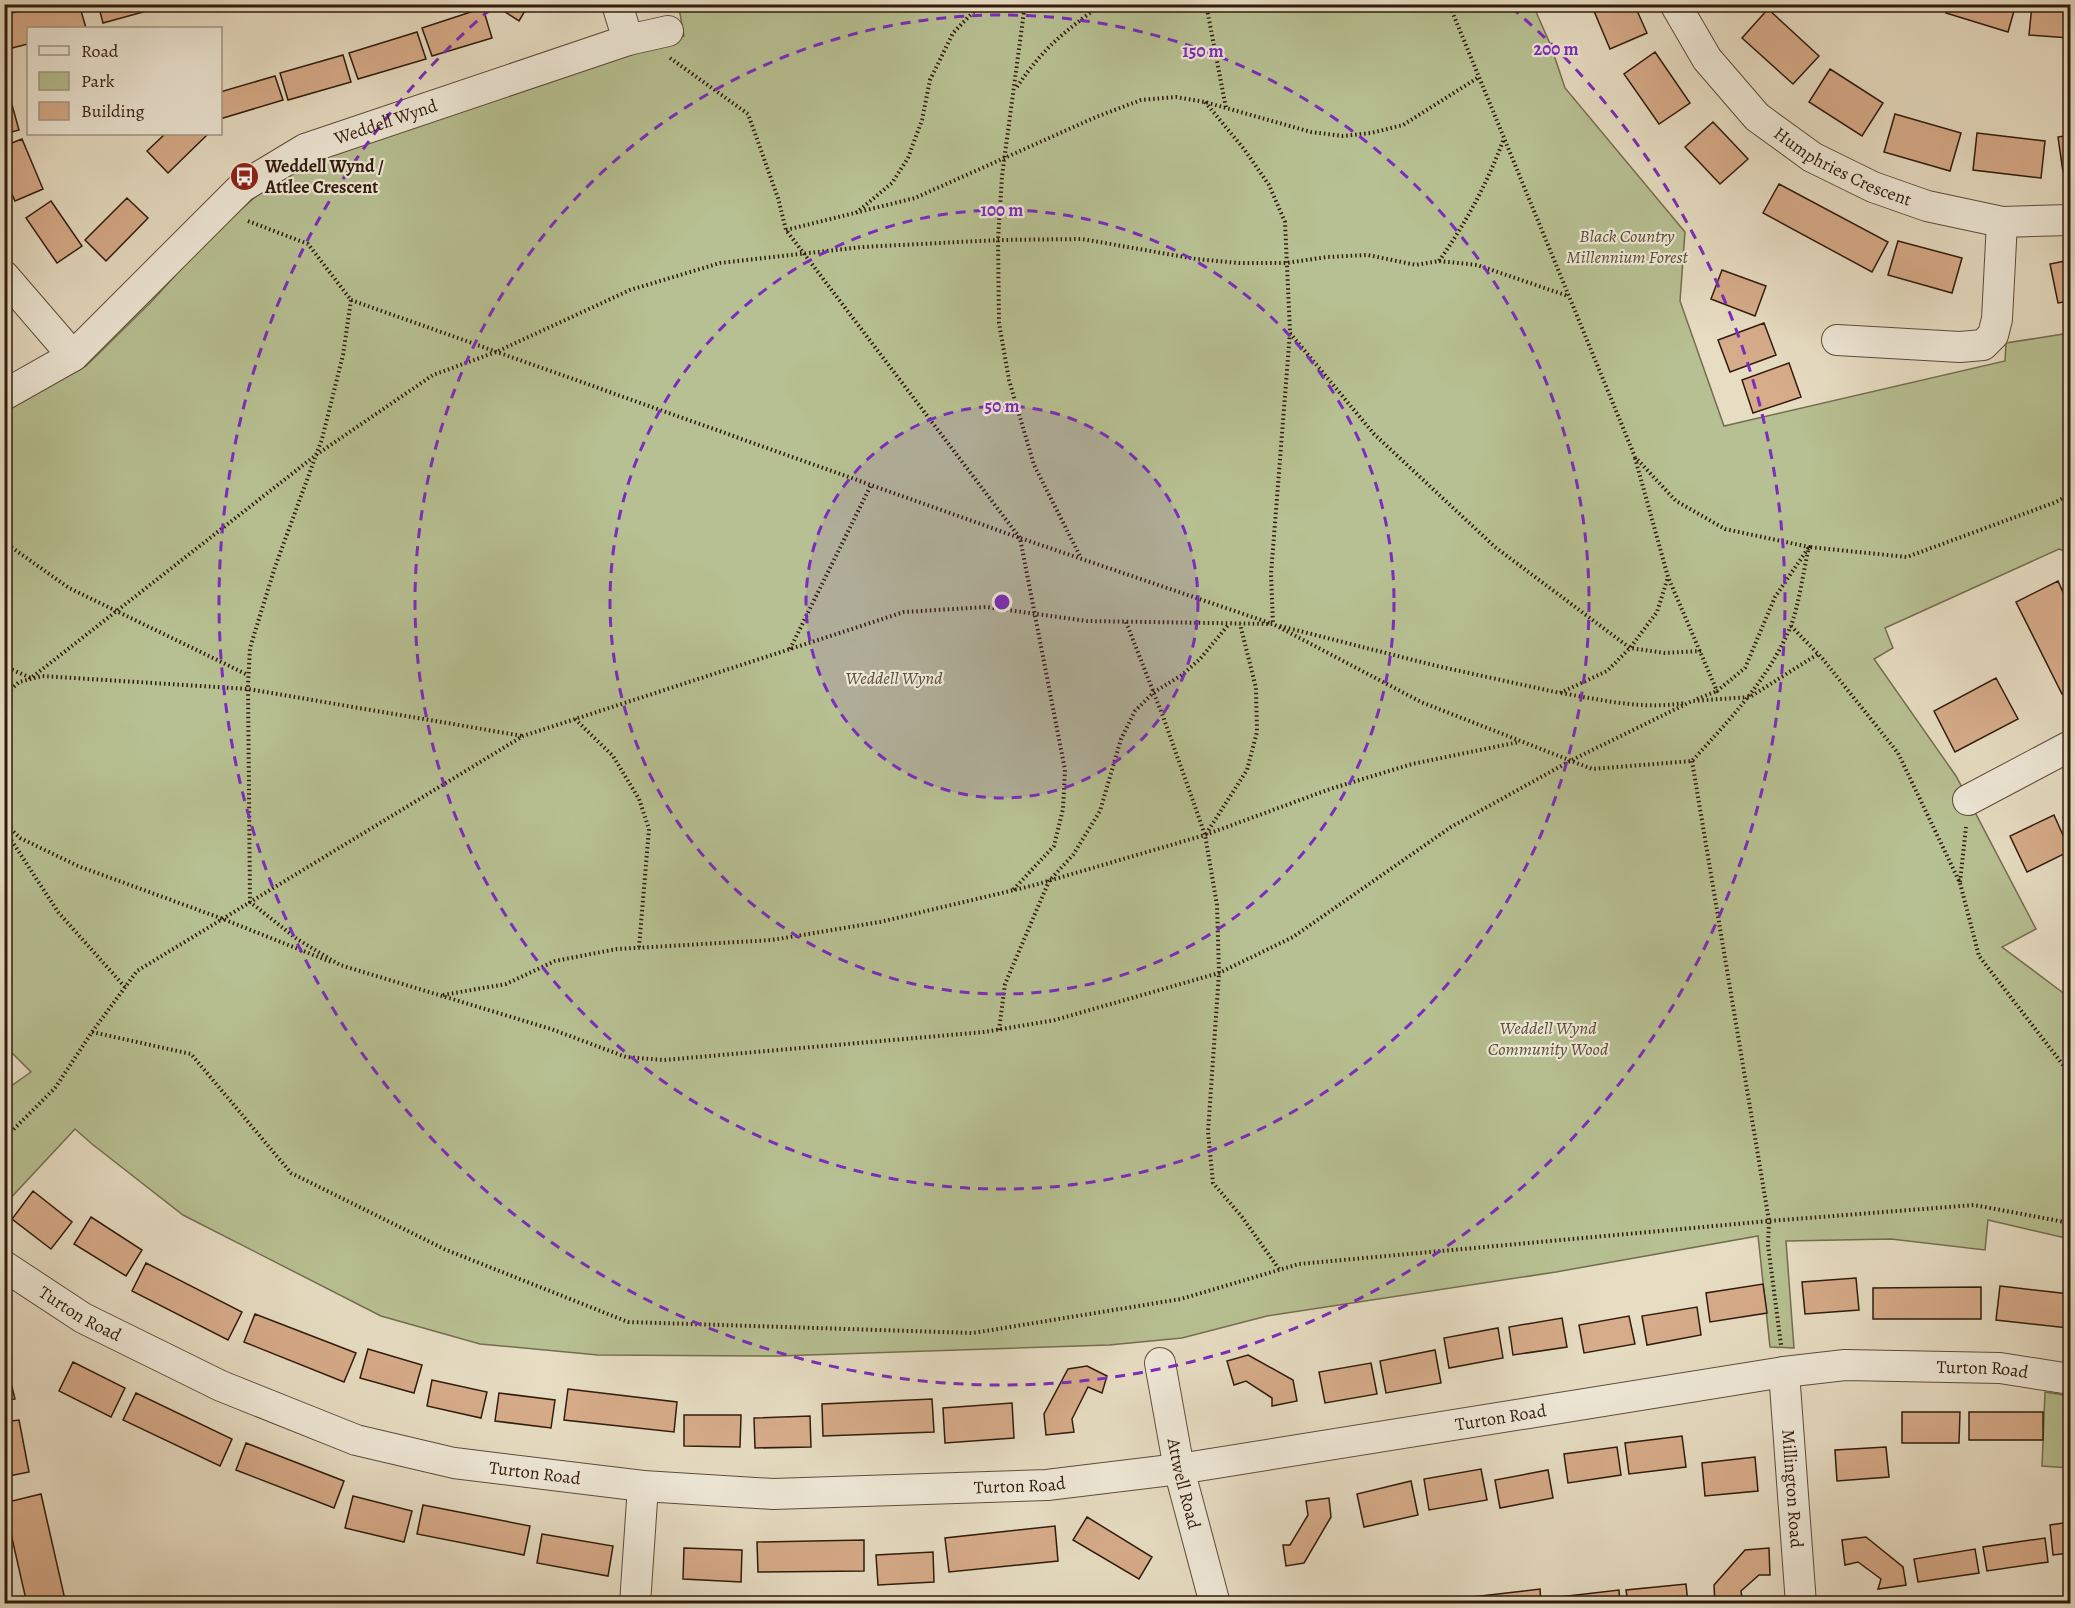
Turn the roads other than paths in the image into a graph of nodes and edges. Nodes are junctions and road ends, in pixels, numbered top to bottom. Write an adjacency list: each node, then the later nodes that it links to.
1 (617, 4): 4 (street)
2 (1675, 4): 6 (street, Humphries Crescent)
3 (674, 33): 4 (street, Weddell Wynd)
4 (628, 40): 9 (street, Weddell Wynd)
5 (2070, 220): 6 (street, Humphries Crescent)
6 (2002, 222): 8 (street)
7 (4, 276): 9 (street)
8 (1837, 340)
9 (73, 356): 10 (street, Weddell Wynd)
10 (4, 395)
11 (2070, 746): 12 (street)
12 (1968, 800)
13 (4, 1266): 18 (street, Turton Road)
14 (1160, 1363): 17 (street, Attwell Road)
15 (1784, 1372): 16 (street, Turton Road); 17 (street, Turton Road); 21 (street, Millington Road)
16 (2070, 1379)
17 (1179, 1469): 18 (street, Turton Road); 20 (street, Attwell Road)
18 (643, 1486): 19 (street)
19 (635, 1604)
20 (1215, 1604)
21 (1801, 1604)

